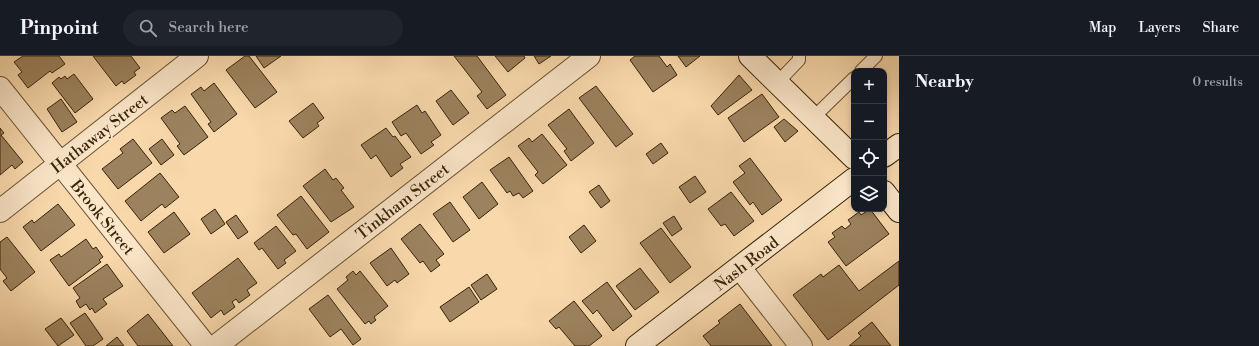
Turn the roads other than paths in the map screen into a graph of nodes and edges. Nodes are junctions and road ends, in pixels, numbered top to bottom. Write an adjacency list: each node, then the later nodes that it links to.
1 (197, 56): 14 (street, Hathaway Street)
2 (589, 56): 21 (street, Tinkham Street)
3 (750, 56): 7 (street)
4 (800, 56): 7 (lane)
5 (876, 56): 6 (lane)
6 (864, 68)
7 (778, 82): 10 (street)
8 (851, 85): 10 (lane)
9 (0, 88): 14 (street, Brook Street)
10 (814, 117): 13 (street)
11 (899, 145): 12 (street)
12 (887, 154)
13 (851, 155)
14 (60, 164): 17 (street, Hathaway Street); 20 (street, Brook Street)
15 (851, 182): 19 (street, Nash Road)
16 (887, 196): 18 (street)
17 (0, 211)
18 (899, 211)
19 (740, 268): 22 (street, Nash Road); 23 (street)
20 (206, 346)
21 (216, 346)
22 (637, 346)
23 (801, 346)

